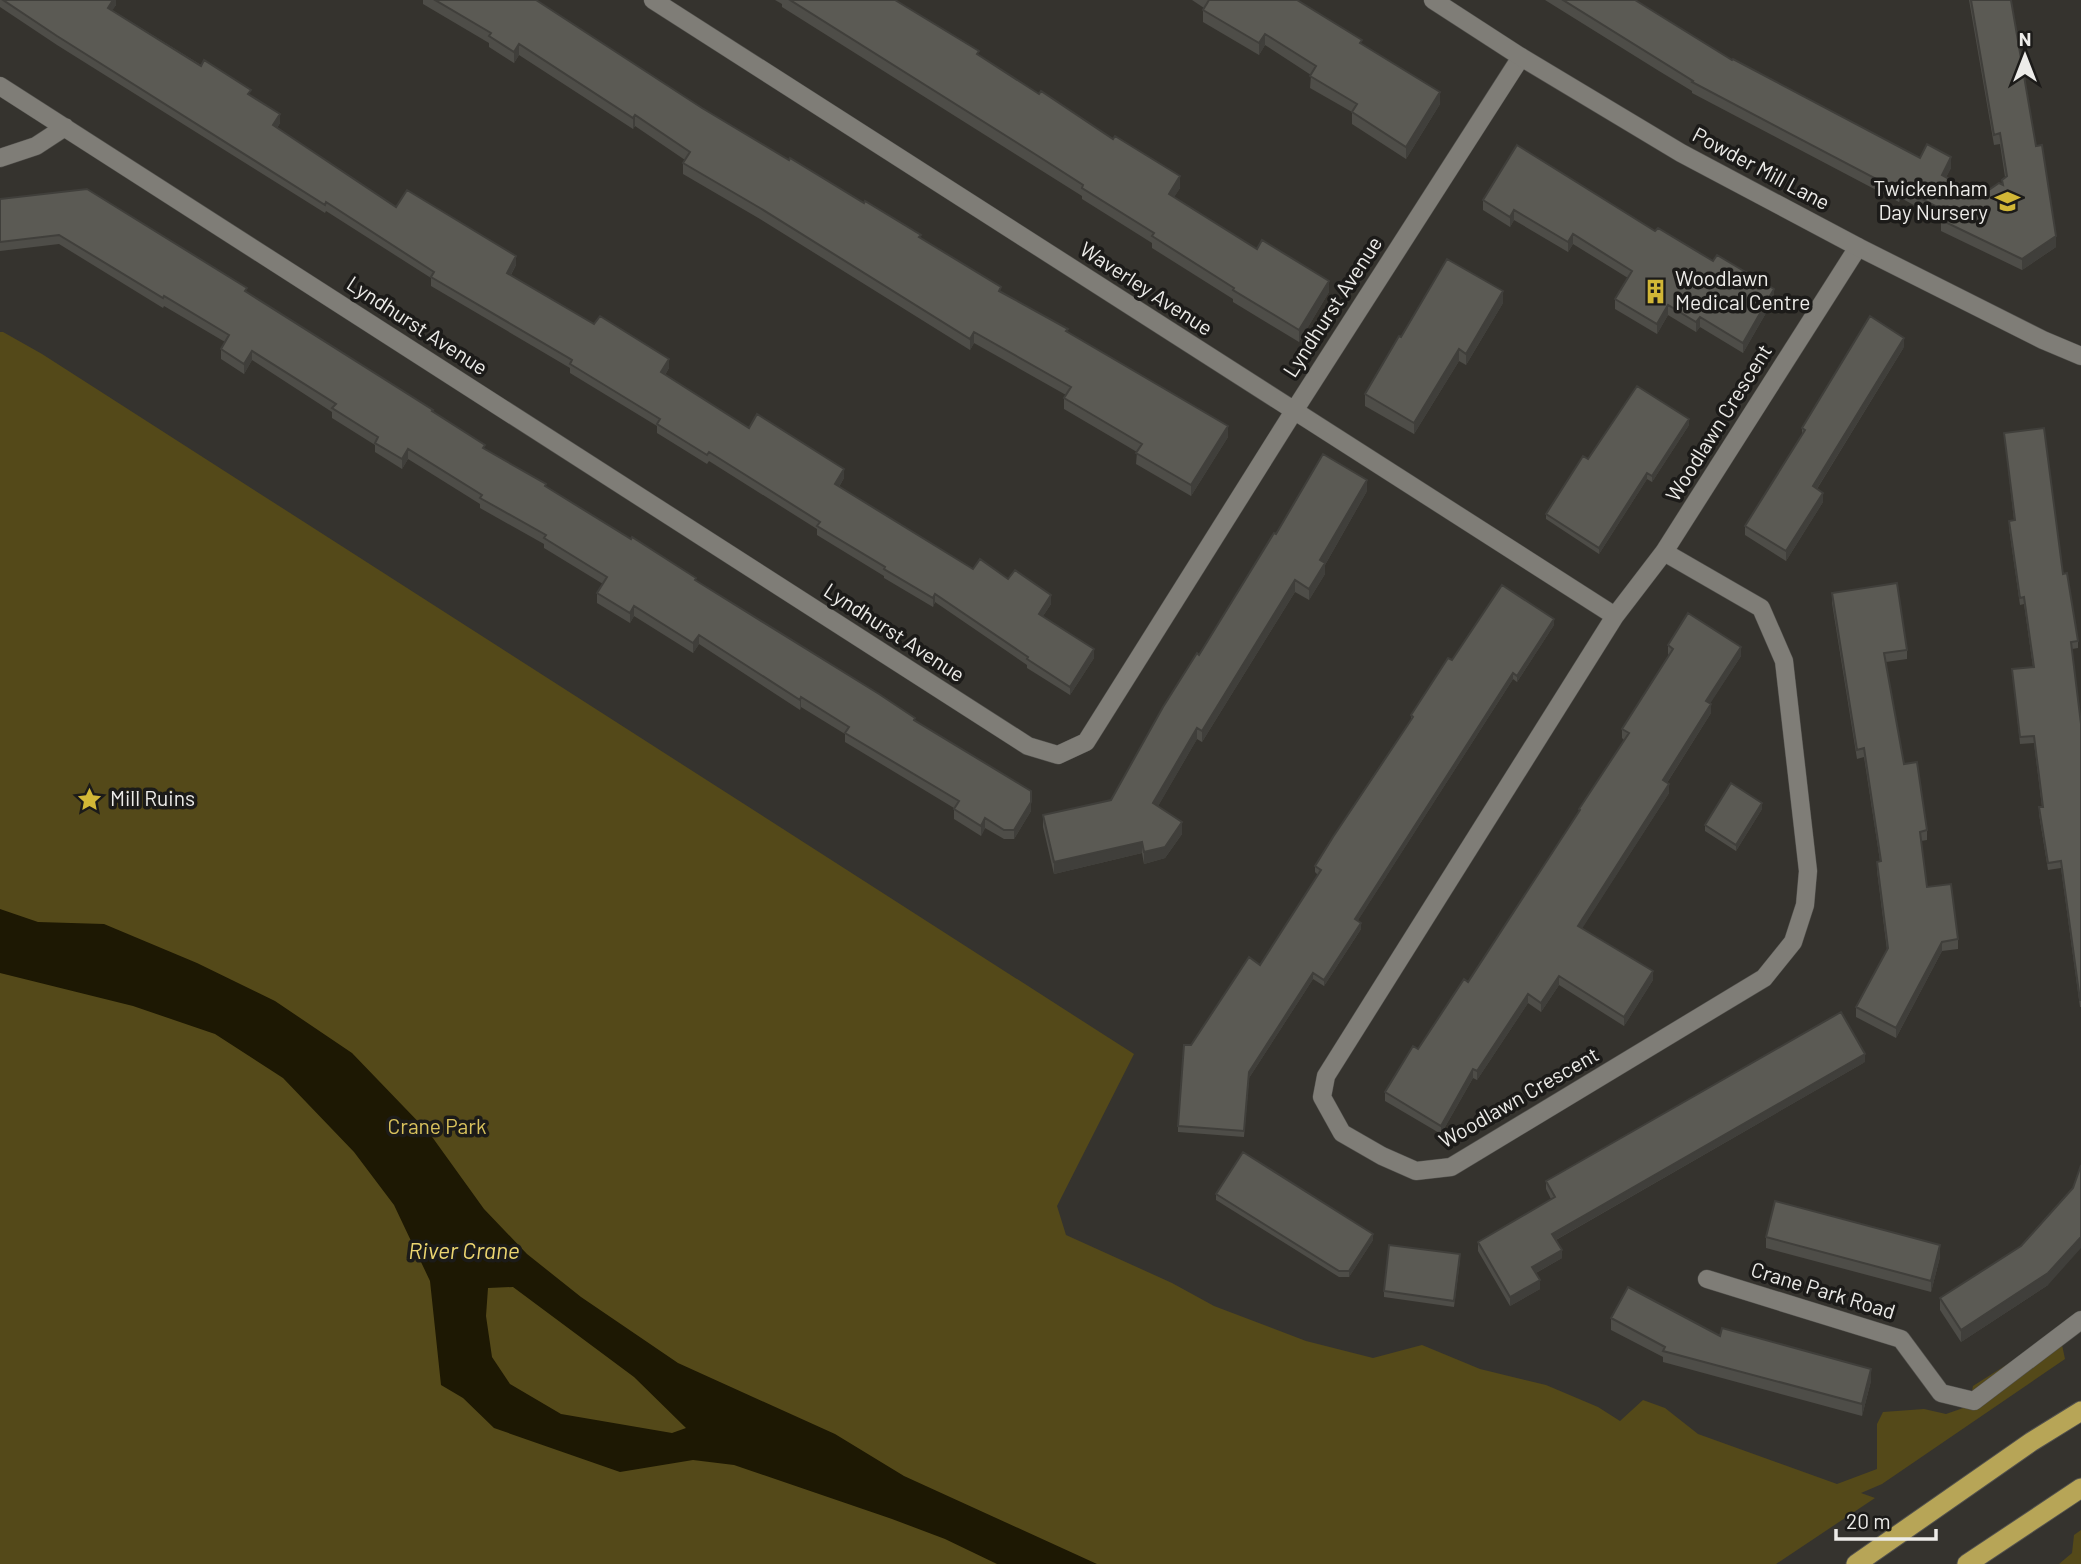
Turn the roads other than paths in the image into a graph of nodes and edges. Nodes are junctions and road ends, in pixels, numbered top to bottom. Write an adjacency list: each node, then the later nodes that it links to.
1 (653, 0): 9 (street, Waverley Avenue)
2 (1433, 0): 3 (street, Powder Mill Lane)
3 (1521, 57): 7 (street, Powder Mill Lane); 9 (street, Lyndhurst Avenue)
4 (0, 86): 5 (street, Lyndhurst Avenue)
5 (65, 127): 6 (street); 9 (street, Lyndhurst Avenue)
6 (0, 158)
7 (1858, 247): 8 (street, Powder Mill Lane); 10 (street, Woodlawn Crescent)
8 (2081, 356)
9 (1294, 411): 11 (street, Waverley Avenue)
10 (1664, 552): 11 (street, Woodlawn Crescent); 11 (street, Woodlawn Crescent)
11 (1615, 616)
12 (1707, 1279): 13 (street, Crane Park Road)
13 (2081, 1320)
14 (2081, 1411): 16 (highway)
15 (2081, 1488): 17 (highway)
16 (1856, 1564)
17 (1967, 1564)

